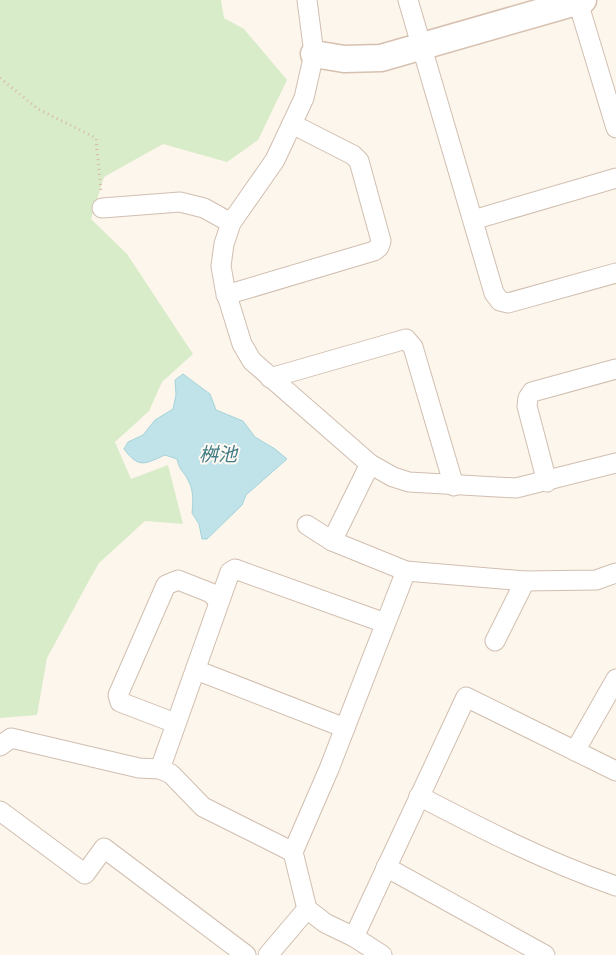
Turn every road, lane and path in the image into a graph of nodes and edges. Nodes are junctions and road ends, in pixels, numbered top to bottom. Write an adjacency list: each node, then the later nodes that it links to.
1 (307, 0): 5 (street)
2 (408, 0): 4 (street)
3 (581, 1): 4 (street); 8 (street)
4 (421, 48): 5 (street); 11 (street)
5 (314, 54): 7 (street)
6 (0, 78): 10 (path)
7 (292, 124): 12 (street); 14 (street)
8 (616, 128)
9 (616, 178): 11 (street)
10 (102, 208): 12 (street)
11 (472, 220): 13 (street)
12 (231, 223): 14 (street)
13 (616, 273)
14 (226, 295): 16 (street)
15 (616, 368): 19 (street)
16 (270, 378): 18 (street); 20 (street)
17 (616, 463): 19 (street)
18 (370, 464): 20 (street); 22 (street)
19 (547, 482): 20 (street)
20 (454, 486)
21 (307, 525): 22 (street)
22 (332, 541): 23 (street)
23 (406, 571): 25 (street); 27 (street)
24 (616, 573): 25 (street)
25 (525, 581): 28 (street)
26 (219, 602): 27 (street); 29 (street); 31 (street)
27 (385, 623): 32 (street)
28 (495, 641)
29 (196, 670): 31 (street); 32 (street)
30 (616, 679): 34 (street)
31 (175, 723): 35 (street)
32 (345, 728): 39 (street)
33 (0, 746): 35 (street)
34 (575, 751): 36 (street); 37 (street)
35 (160, 769): 39 (street)
36 (616, 771)
37 (419, 796): 40 (street); 41 (street)
38 (0, 811): 44 (street)
39 (292, 852): 42 (street)
40 (386, 867): 43 (street); 47 (street)
41 (616, 886)
42 (308, 909): 43 (street); 45 (street)
43 (354, 937): 46 (street)
44 (246, 955)
45 (268, 955)
46 (382, 955)
47 (545, 955)

